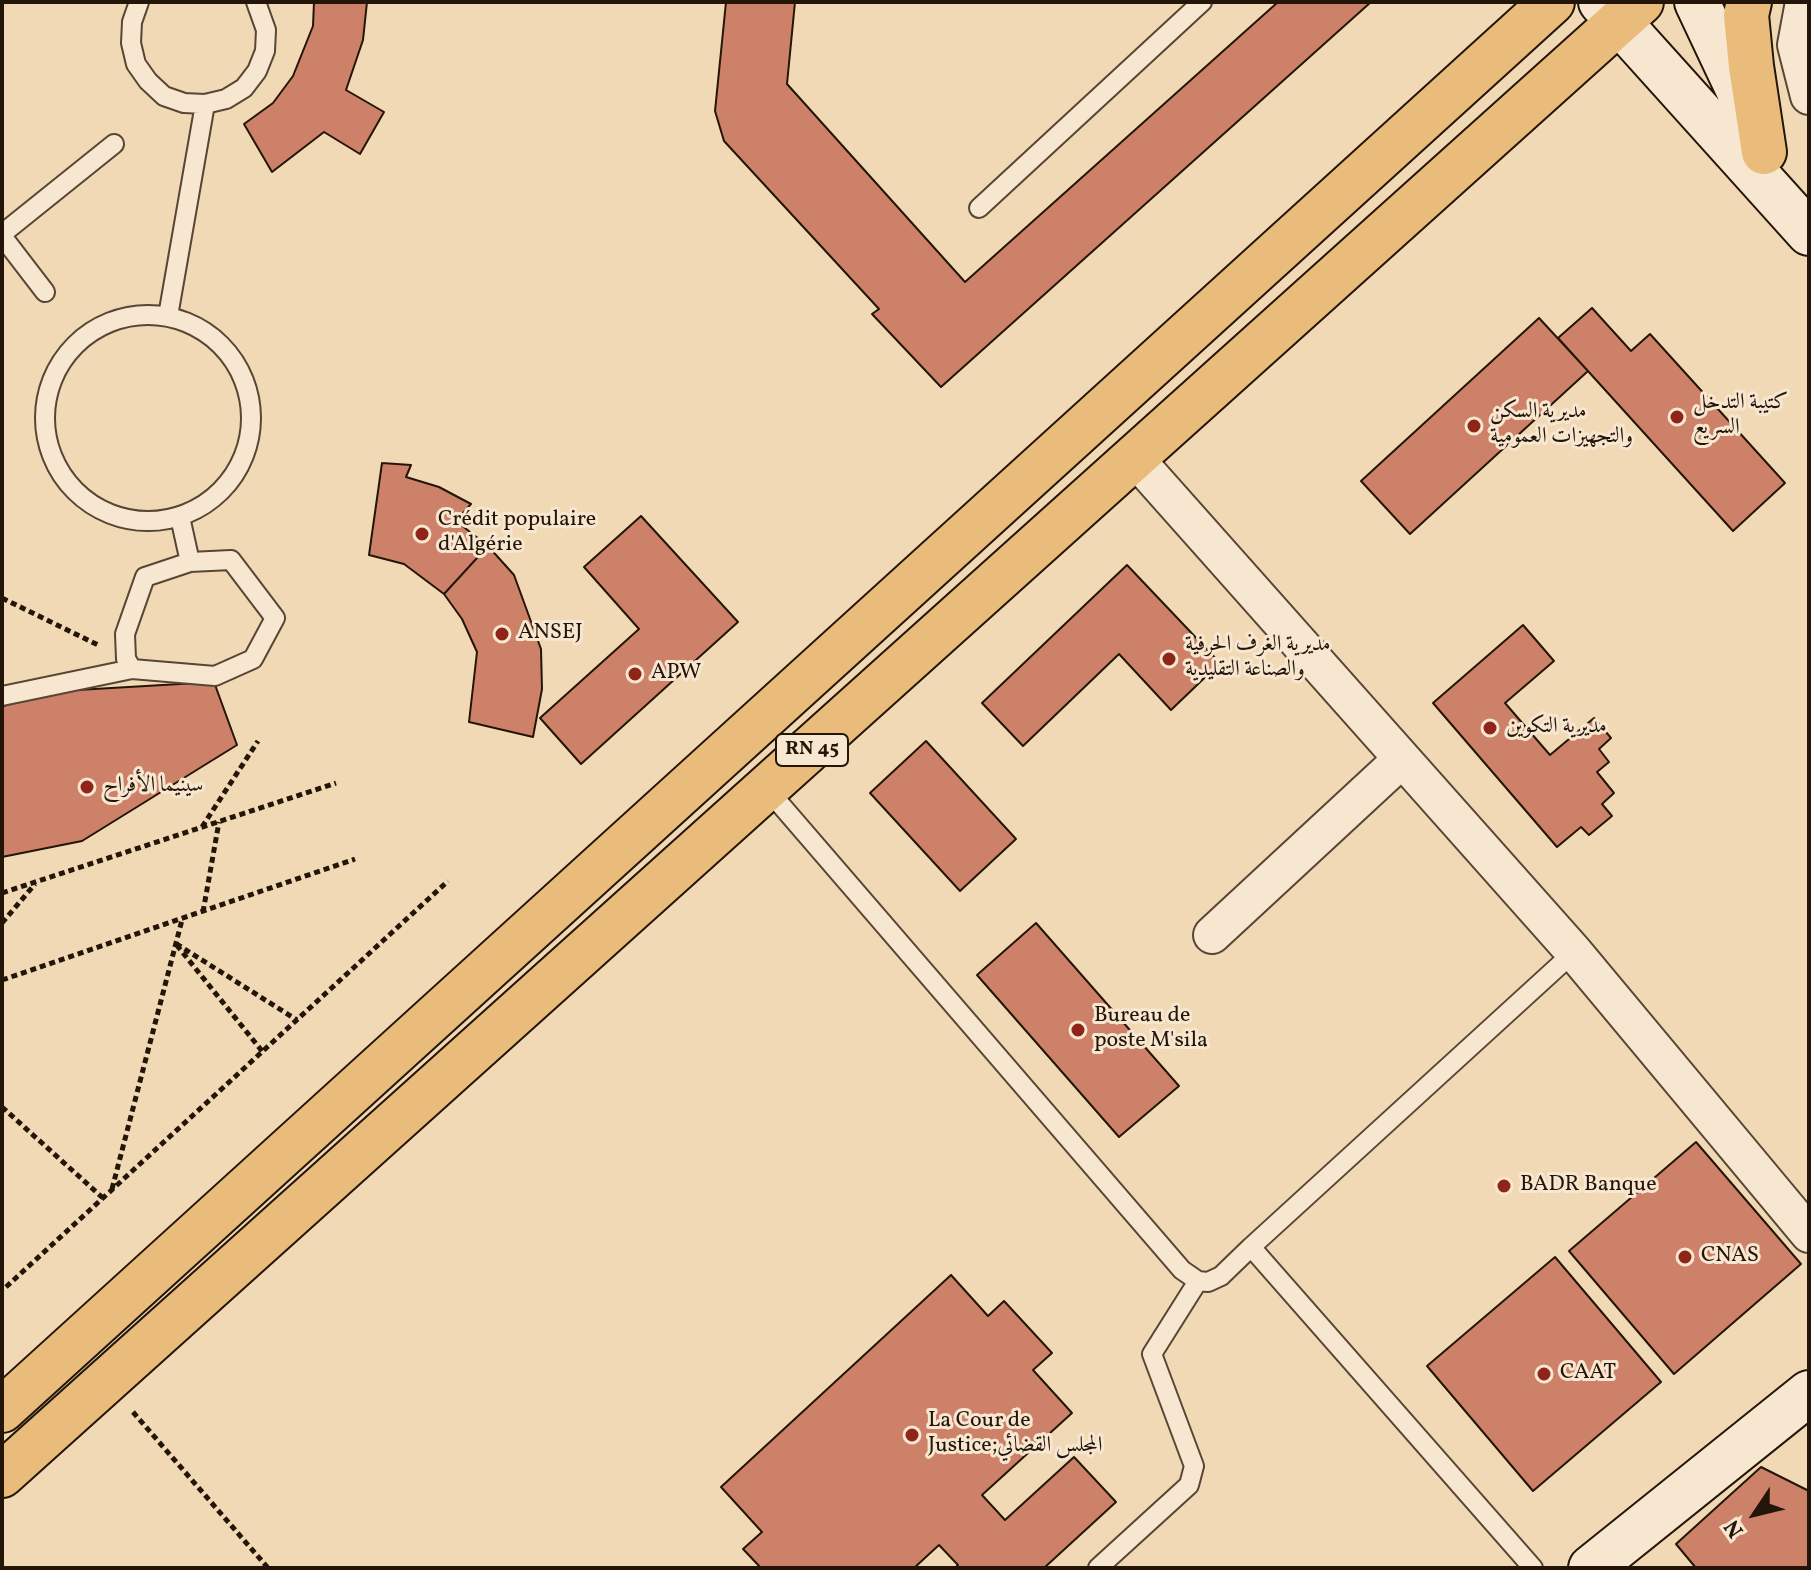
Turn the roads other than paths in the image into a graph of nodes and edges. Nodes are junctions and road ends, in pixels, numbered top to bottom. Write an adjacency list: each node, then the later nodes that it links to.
1 (139, 2): 10 (lane)
2 (256, 2): 10 (lane)
3 (1202, 2): 14 (lane)
4 (1552, 2): 22 (main road, RN 45)
5 (1697, 2): 12 (street)
6 (1749, 2): 12 (main road)
7 (1804, 2): 9 (street)
8 (1620, 9): 13 (street); 19 (main road, RN 45)
9 (1809, 96)
10 (205, 104): 18 (lane)
11 (114, 144): 16 (lane)
12 (1764, 152): 13 (street)
13 (1779, 201): 15 (street)
14 (979, 208)
15 (1809, 233)
16 (2, 235): 17 (lane)
17 (45, 292)
18 (168, 316): 20 (lane); 20 (lane)
19 (1133, 456): 23 (main road, RN 45); 26 (street)
20 (180, 517): 21 (lane)
21 (190, 562): 24 (lane); 24 (lane)
22 (924, 571): 23 (main road); 34 (main road, RN 45)
23 (961, 614): 27 (main road, RN 45)
24 (129, 664): 25 (lane)
25 (2, 696)
26 (1402, 759): 28 (street); 29 (street)
27 (768, 790): 32 (lane); 35 (main road, RN 45)
28 (1212, 935)
29 (1574, 952): 30 (street); 31 (lane)
30 (1809, 1234)
31 (1251, 1247): 32 (lane); 37 (lane)
32 (1198, 1281): 36 (lane)
33 (1809, 1393): 38 (street)
34 (2, 1410)
35 (2, 1475)
36 (1098, 1568)
37 (1533, 1568)
38 (1591, 1568)

